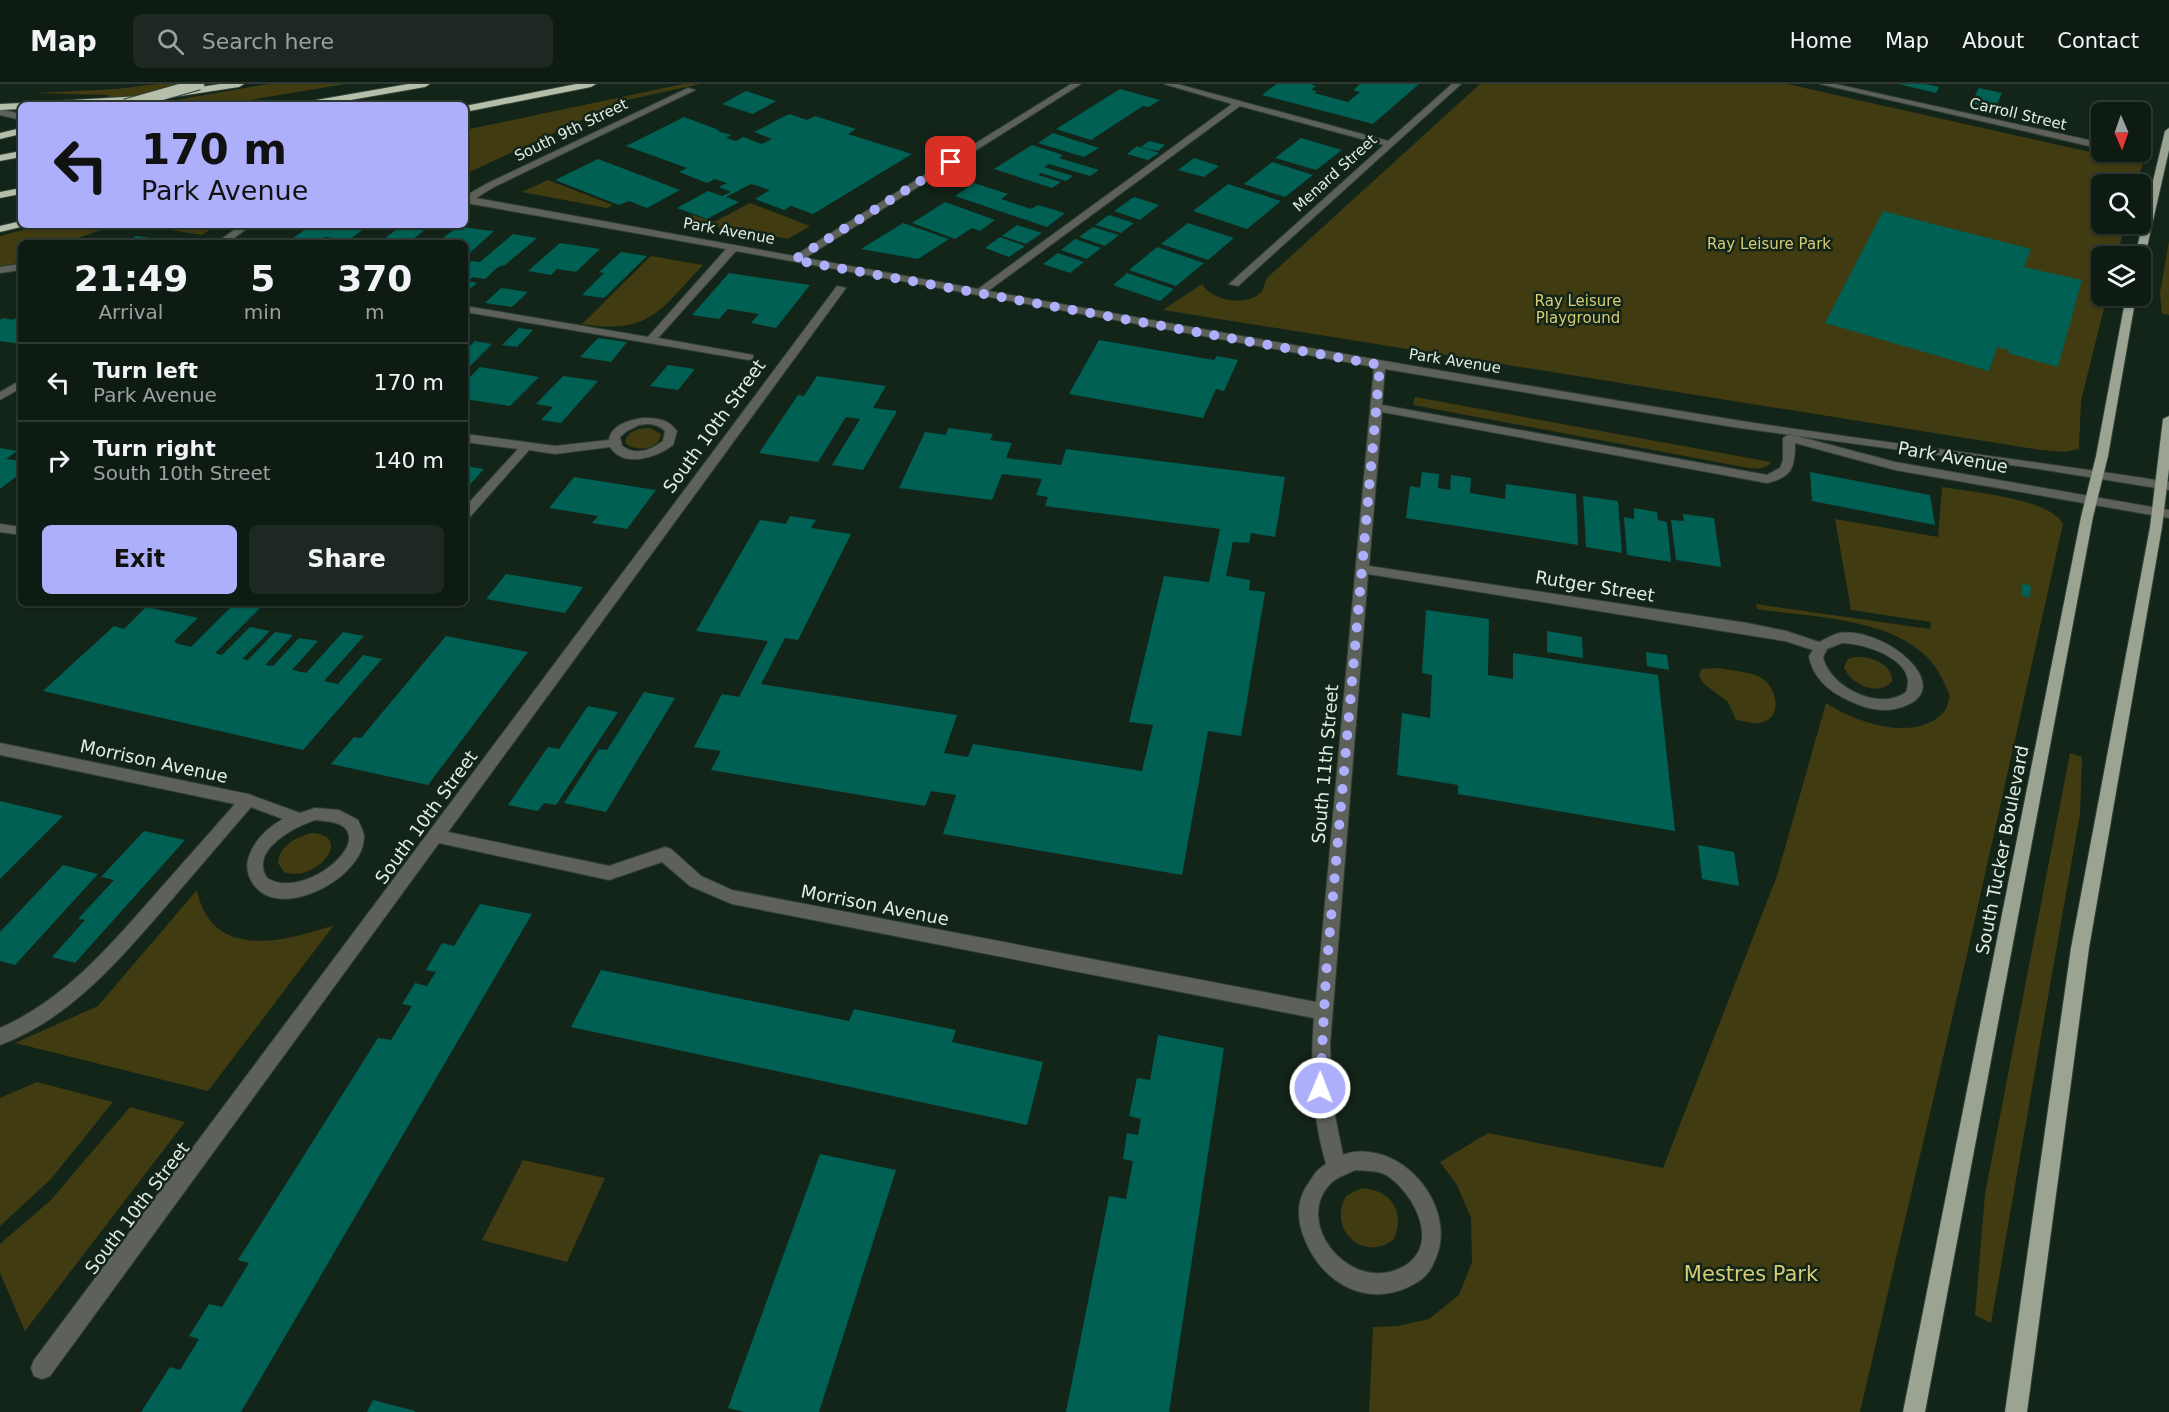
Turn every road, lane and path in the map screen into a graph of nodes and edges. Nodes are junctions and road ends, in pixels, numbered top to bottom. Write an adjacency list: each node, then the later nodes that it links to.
1 (199, 84): 12 (highway, bridge)
2 (238, 84): 10 (highway)
3 (425, 84): 14 (highway)
4 (591, 84): 18 (highway)
5 (1077, 84): 38 (street)
6 (1168, 84): 15 (street)
7 (1456, 84): 24 (street, Menard Street)
8 (1828, 84): 25 (street, Carroll Street)
9 (691, 90): 30 (street, South 9th Street)
10 (175, 94): 11 (highway); 13 (highway)
11 (90, 102)
12 (136, 102)
13 (145, 102)
14 (323, 102)
15 (1239, 103): 24 (street); 43 (street)
16 (18, 106): 17 (highway)
17 (0, 107)
18 (468, 110)
19 (0, 112): 20 (street)
20 (18, 116)
21 (2169, 131): 36 (main road)
22 (18, 132): 23 (highway)
23 (0, 136)
24 (1389, 144): 41 (street, Menard Street)
25 (2091, 144)
26 (18, 155): 27 (highway)
27 (0, 158)
28 (18, 192): 29 (highway)
29 (0, 195)
30 (468, 199)
31 (468, 200): 37 (street, Park Avenue)
32 (18, 225): 34 (highway)
33 (243, 228): 35 (street)
34 (0, 229)
35 (225, 240)
36 (2142, 246)
37 (732, 249): 38 (street, Park Avenue); 46 (street)
38 (794, 260): 43 (street, Park Avenue)
39 (18, 267): 40 (street)
40 (0, 270)
41 (1234, 284)
42 (841, 288): 70 (street, South 10th Street)
43 (979, 293): 48 (street, Park Avenue)
44 (2129, 306): 58 (main road, South Tucker Boulevard)
45 (468, 310): 46 (street)
46 (651, 340): 47 (street)
47 (749, 357)
48 (1380, 365): 51 (street, South 11th Street); 53 (street, Park Avenue)
49 (18, 385): 50 (street)
50 (0, 397)
51 (1377, 407): 55 (street); 65 (street, South 11th Street)
52 (2169, 418): 59 (main road)
53 (1733, 423): 55 (street, Park Avenue); 58 (street, Park Avenue)
54 (468, 438): 57 (street)
55 (1790, 438): 60 (street, Park Avenue)
56 (613, 443): 56 (street); 57 (street)
57 (525, 448): 61 (street)
58 (2099, 474): 59 (street, Park Avenue); 60 (main road, South Tucker Boulevard)
59 (2165, 485): 62 (main road)
60 (2092, 500): 62 (street, Park Avenue); 75 (main road, South Tucker Boulevard)
61 (468, 512)
62 (2163, 513): 76 (main road)
63 (0, 528): 64 (street)
64 (18, 531)
65 (1362, 569): 66 (street, Rutger Street); 71 (street, South 11th Street)
66 (1820, 647): 66 (street)
67 (0, 749): 68 (street, Morrison Avenue)
68 (248, 800): 69 (street, Morrison Avenue); 72 (street)
69 (298, 819): 69 (street)
70 (435, 836): 71 (street, Morrison Avenue); 74 (street, South 10th Street)
71 (1323, 1012): 73 (street, South 11th Street)
72 (0, 1037)
73 (1336, 1165): 73 (street)
74 (42, 1368)
75 (1914, 1412)
76 (2016, 1412)

